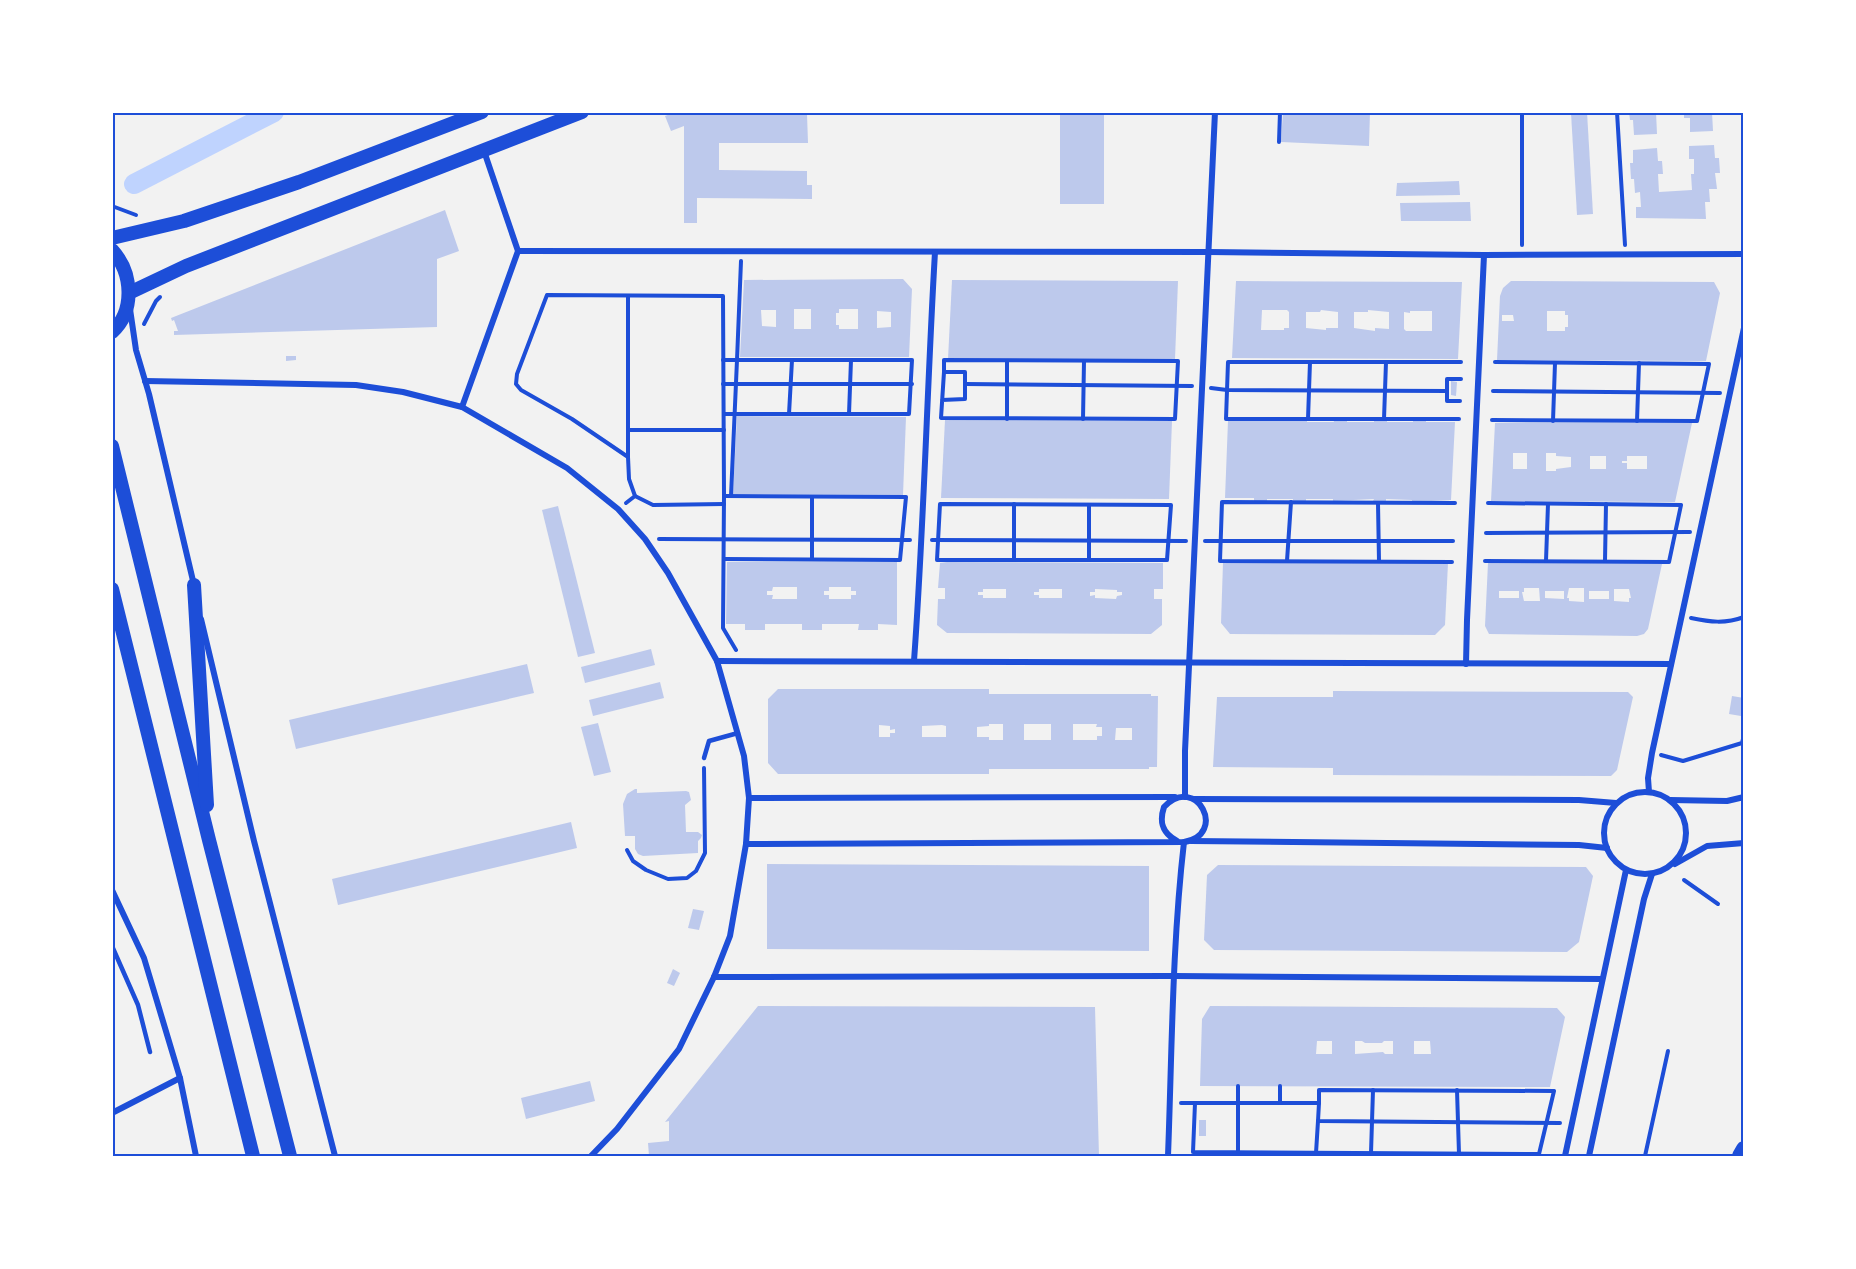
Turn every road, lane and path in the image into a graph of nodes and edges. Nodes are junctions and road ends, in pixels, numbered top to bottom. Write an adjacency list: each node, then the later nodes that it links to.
1 (482, 112): 9 (main road)
2 (582, 112): 8 (main road)
3 (1215, 112): 14 (street)
4 (1280, 112): 7 (path)
5 (1522, 112): 18 (path)
6 (1617, 112): 15 (path)
7 (1279, 142)
8 (484, 151): 11 (street); 21 (main road)
9 (112, 238)
10 (112, 250): 21 (main road)
11 (518, 251): 12 (street); 62 (street)
12 (741, 252): 13 (street); 26 (path)
13 (935, 252): 14 (street); 45 (street)
14 (1209, 252): 17 (street); 50 (street)
15 (1625, 254): 16 (street); 18 (street)
16 (1743, 254)
17 (1484, 255): 18 (street); 130 (street)
18 (1522, 255)
19 (162, 296): 22 (path)
20 (628, 296): 25 (path); 75 (path); 78 (path)
21 (129, 298): 24 (main road); 39 (street)
22 (142, 328)
23 (1743, 328): 59 (street)
24 (112, 333)
25 (723, 360): 26 (path); 40 (path)
26 (737, 360): 27 (path); 41 (path)
27 (792, 360): 28 (path); 42 (path)
28 (851, 360): 43 (path); 44 (path)
29 (1007, 361): 30 (path); 37 (path); 47 (path)
30 (1084, 361): 48 (path); 49 (path)
31 (1310, 362): 32 (path); 51 (path); 52 (path)
32 (1386, 362): 33 (path); 53 (path)
33 (1461, 362)
34 (1495, 362): 35 (path)
35 (1556, 363): 36 (path); 56 (path)
36 (1639, 363): 57 (path); 58 (path)
37 (944, 372): 46 (path); 60 (path)
38 (1461, 379): 54 (path)
39 (145, 381): 62 (street); 122 (street)
40 (723, 384): 41 (path); 63 (path)
41 (737, 384): 42 (path); 64 (path)
42 (790, 384): 43 (path); 65 (path)
43 (850, 384): 44 (path); 66 (path)
44 (910, 384): 45 (path); 66 (path)
45 (928, 384): 102 (street)
46 (965, 384): 47 (path); 60 (path)
47 (1007, 384): 48 (path); 67 (path)
48 (1084, 384): 49 (path); 68 (path)
49 (1177, 385): 50 (path); 68 (path)
50 (1202, 387): 51 (path); 107 (street)
51 (1227, 390): 52 (path); 69 (path)
52 (1310, 390): 53 (path); 69 (path)
53 (1386, 390): 54 (path); 70 (path)
54 (1447, 391): 61 (path)
55 (1493, 391): 56 (path)
56 (1554, 391): 57 (path); 73 (path)
57 (1638, 392): 58 (path); 74 (path)
58 (1703, 392): 59 (path); 74 (path)
59 (1730, 393): 96 (street)
60 (942, 400): 67 (path)
61 (1460, 401)
62 (462, 407): 92 (street)
63 (724, 414): 64 (path); 76 (path)
64 (735, 414): 65 (path); 81 (path)
65 (789, 414): 66 (path)
66 (849, 414)
67 (1007, 419): 68 (path)
68 (1083, 419)
69 (1308, 419): 70 (path)
70 (1384, 419): 71 (path)
71 (1459, 419)
72 (1492, 420): 73 (path)
73 (1553, 421): 74 (path)
74 (1637, 421)
75 (627, 430): 76 (path); 78 (path)
76 (723, 430): 80 (path)
77 (112, 446): 144 (main road)
78 (627, 457): 79 (path)
79 (634, 496): 87 (path); 92 (path)
80 (724, 496): 81 (path); 87 (path)
81 (731, 496): 82 (path)
82 (812, 497): 100 (path); 101 (path)
83 (1291, 502): 84 (path); 108 (path); 110 (path)
84 (1378, 503): 85 (path); 111 (path)
85 (1455, 503)
86 (1488, 503): 89 (path)
87 (724, 504): 99 (path)
88 (1014, 504): 91 (path); 103 (path); 104 (path)
89 (1548, 504): 90 (path); 93 (path)
90 (1606, 504): 94 (path); 95 (path)
91 (1089, 505): 105 (path); 106 (path)
92 (618, 509): 98 (street)
93 (1547, 532): 94 (path); 97 (path); 119 (path)
94 (1606, 532): 95 (path); 120 (path)
95 (1675, 532): 96 (path); 120 (path)
96 (1700, 532): 124 (street)
97 (1486, 533)
98 (645, 539): 99 (path); 126 (street)
99 (724, 539): 100 (path); 112 (path)
100 (812, 540): 101 (path); 113 (path)
101 (901, 540): 102 (path); 113 (path)
102 (923, 540): 103 (path); 128 (street)
103 (938, 540): 104 (path); 114 (path)
104 (1014, 541): 105 (path); 114 (path)
105 (1089, 541): 106 (path); 115 (path)
106 (1168, 541): 107 (path); 115 (path)
107 (1195, 541): 108 (path); 129 (street)
108 (1221, 541): 110 (path); 116 (path)
109 (1453, 541): 111 (path)
110 (1288, 542): 111 (path); 116 (path)
111 (1378, 542): 117 (path)
112 (724, 559): 113 (path); 127 (path)
113 (812, 559)
114 (1014, 560): 115 (path)
115 (1089, 560)
116 (1287, 561): 117 (path)
117 (1379, 561): 121 (path)
118 (1485, 561): 119 (path)
119 (1546, 561): 120 (path)
120 (1605, 561)
121 (1452, 562)
122 (194, 585): 144 (main road); 187 (street)
123 (112, 588): 185 (main road)
124 (1682, 616): 125 (path); 131 (street)
125 (1743, 617)
126 (717, 661): 127 (street); 132 (street)
127 (742, 661): 128 (street)
128 (914, 661): 129 (street)
129 (1189, 663): 130 (street); 138 (street)
130 (1466, 664): 131 (street)
131 (1671, 664): 135 (street)
132 (738, 733): 136 (lane); 140 (street)
133 (1743, 735): 134 (path)
134 (1742, 744): 135 (path)
135 (1652, 753): 137 (street)
136 (704, 758): 149 (path)
137 (1649, 792): 142 (street); 143 (street)
138 (1189, 797): 141 (street); 143 (street); 145 (street)
139 (1743, 797): 142 (street)
140 (749, 798): 141 (street); 147 (street)
141 (1178, 798): 145 (street)
142 (1670, 800): 150 (street)
143 (1616, 803): 148 (street)
144 (209, 840): 186 (main road)
145 (1183, 841): 147 (street); 148 (street); 157 (street)
146 (1743, 843): 150 (street)
147 (746, 844): 158 (street)
148 (1607, 848): 151 (street)
149 (627, 850)
150 (1666, 868): 152 (street)
151 (1626, 870): 152 (street); 159 (street)
152 (1652, 874): 192 (street)
153 (1684, 880): 155 (path)
154 (112, 890): 162 (street)
155 (1718, 904)
156 (112, 946): 161 (lane)
157 (1174, 976): 158 (street); 159 (street); 167 (street)
158 (714, 977): 178 (street)
159 (1602, 979): 177 (street)
160 (1668, 1051): 193 (path)
161 (150, 1052)
162 (180, 1078): 172 (street); 184 (street)
163 (1238, 1086): 169 (path)
164 (1280, 1086): 170 (path)
165 (1373, 1090): 166 (path); 171 (path); 174 (path)
166 (1457, 1090): 175 (path); 176 (path)
167 (1170, 1103): 168 (path); 190 (street)
168 (1195, 1103): 169 (path); 180 (path)
169 (1239, 1103): 170 (path); 180 (path)
170 (1280, 1103): 171 (path)
171 (1319, 1104): 173 (path)
172 (112, 1113)
173 (1318, 1121): 174 (path); 181 (path)
174 (1372, 1121): 175 (path); 182 (path)
175 (1458, 1122): 176 (path); 183 (path)
176 (1546, 1123): 177 (path); 183 (path)
177 (1573, 1123): 191 (street)
178 (599, 1148): 188 (street); 189 (lane)
179 (1743, 1149): 194 (highway)
180 (1238, 1152): 181 (path)
181 (1316, 1153): 182 (path)
182 (1371, 1153): 183 (path)
183 (1460, 1154)
184 (196, 1156)
185 (253, 1156)
186 (290, 1156)
187 (335, 1156)
188 (591, 1156)
189 (600, 1156)
190 (1168, 1156)
191 (1565, 1156)
192 (1589, 1156)
193 (1645, 1156)
194 (1740, 1156)

